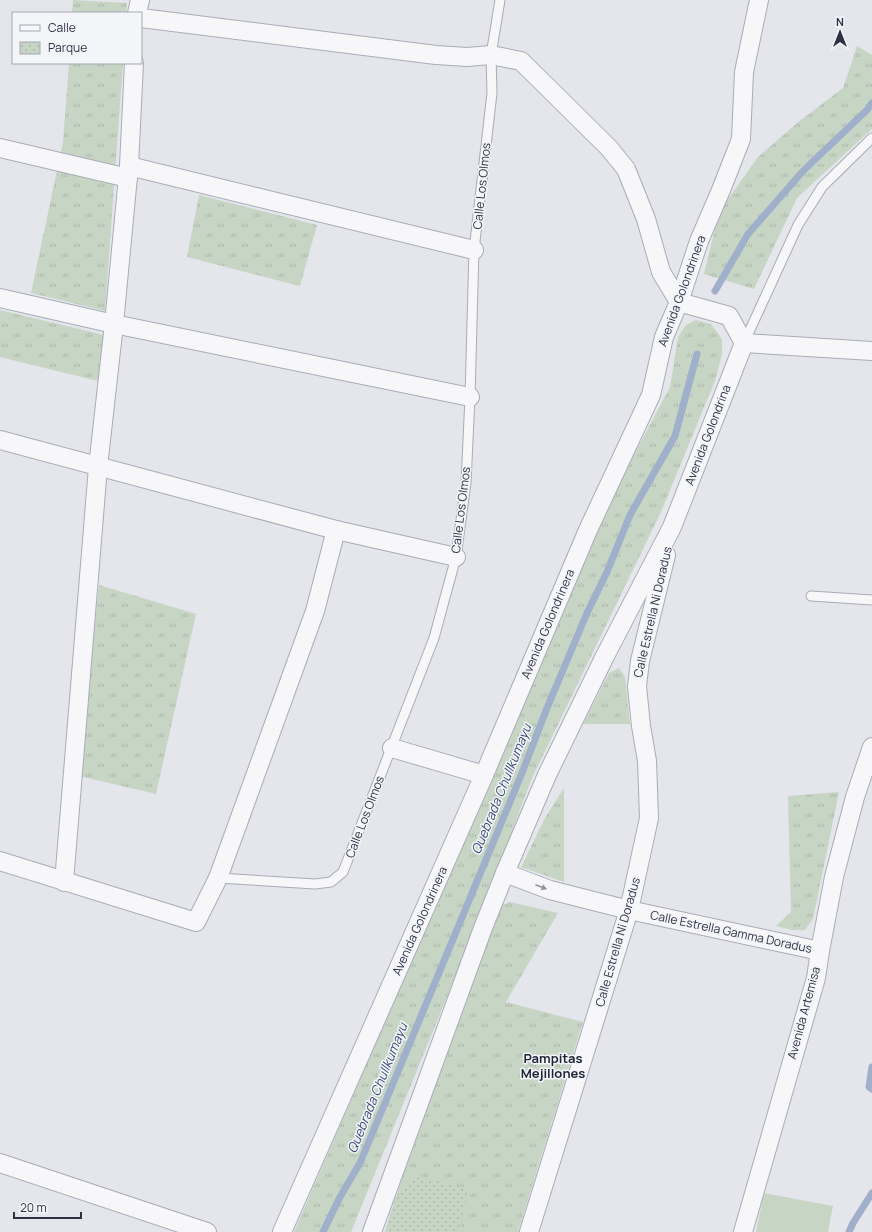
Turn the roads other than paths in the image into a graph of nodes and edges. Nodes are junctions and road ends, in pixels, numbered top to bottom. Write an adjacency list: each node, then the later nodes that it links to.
1 (140, 0): 4 (street)
2 (500, 0): 6 (lane, Calle Los Olmos)
3 (759, 0): 13 (street, Avenida Golondrinera)
4 (138, 12)
5 (142, 18): 6 (street)
6 (491, 55): 11 (lane, Calle Los Olmos); 13 (street)
7 (134, 64): 10 (street)
8 (872, 138): 15 (lane)
9 (0, 148): 10 (street)
10 (128, 172): 11 (street); 14 (street)
11 (474, 250): 17 (lane, Calle Los Olmos)
12 (0, 298): 14 (street)
13 (679, 302): 15 (street); 27 (street, Avenida Golondrinera)
14 (114, 324): 17 (street); 19 (street)
15 (744, 343): 16 (street); 20 (street, Avenida Golondrina)
16 (872, 351)
17 (470, 397): 22 (lane, Calle Los Olmos)
18 (0, 440): 19 (street)
19 (98, 467): 21 (street); 31 (street)
20 (672, 527): 29 (street); 32 (street, Calle Estrella Ni Doradus)
21 (336, 530): 22 (street); 30 (street)
22 (456, 557): 26 (lane, Calle Los Olmos)
23 (811, 596): 24 (lane)
24 (872, 600)
25 (872, 747): 33 (street, Avenida Artemisa)
26 (392, 748): 27 (street); 30 (lane, Calle Los Olmos)
27 (484, 775): 36 (street, Avenida Golondrinera)
28 (0, 861): 31 (street)
29 (505, 873): 32 (street, Calle Estrella Gamma Doradus, one-way to 32); 37 (street)
30 (218, 878): 31 (street)
31 (64, 882)
32 (629, 910): 33 (street, Calle Estrella Gamma Doradus); 38 (street, Calle Estrella Ni Doradus)
33 (820, 951): 39 (street, Avenida Artemisa)
34 (0, 1163): 35 (street)
35 (207, 1232)
36 (282, 1232)
37 (372, 1232)
38 (529, 1232)
39 (744, 1232)

